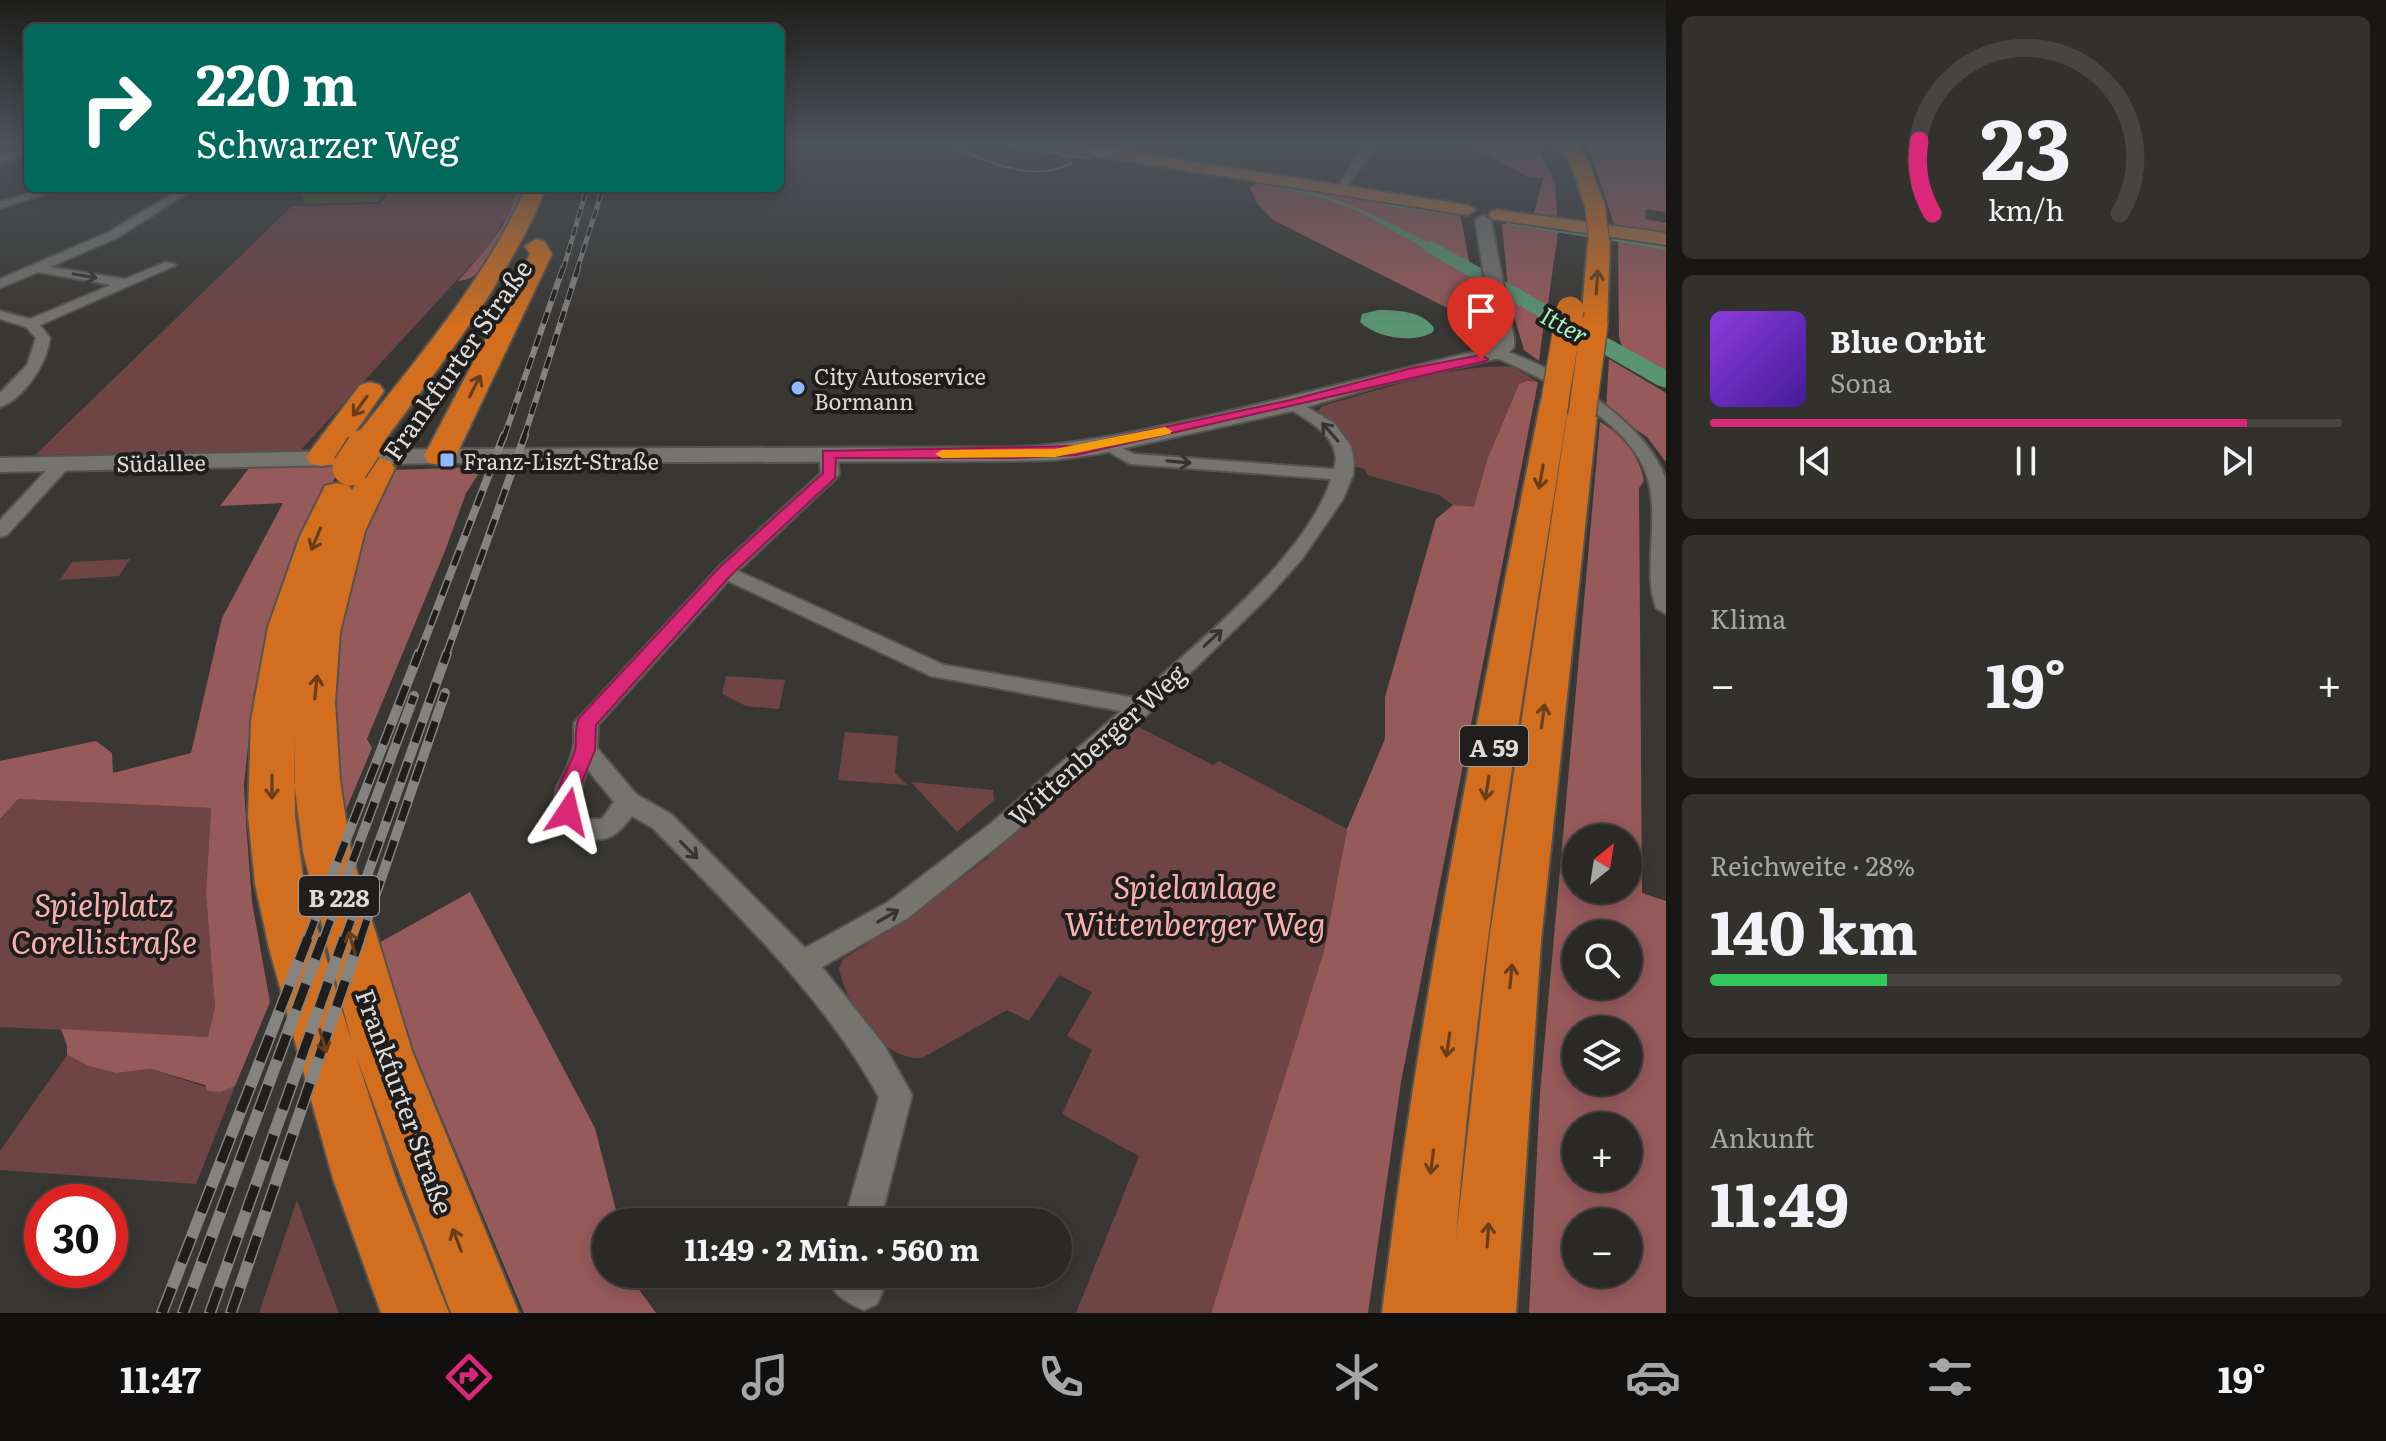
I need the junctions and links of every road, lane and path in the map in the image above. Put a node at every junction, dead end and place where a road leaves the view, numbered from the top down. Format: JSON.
{"nodes":[{"id":1,"x":165,"y":203,"type":"edge"},
{"id":2,"x":530,"y":203,"type":"edge"},
{"id":3,"x":1418,"y":203,"type":"edge"},
{"id":4,"x":1585,"y":204,"type":"edge"},
{"id":5,"x":1482,"y":215,"type":"junction"},
{"id":6,"x":1588,"y":239,"type":"junction"},
{"id":7,"x":1666,"y":239,"type":"edge"},
{"id":8,"x":170,"y":265,"type":"dead end"},
{"id":9,"x":41,"y":269,"type":"junction"},
{"id":10,"x":492,"y":272,"type":"junction"},
{"id":11,"x":0,"y":284,"type":"edge"},
{"id":12,"x":128,"y":284,"type":"junction"},
{"id":13,"x":0,"y":315,"type":"edge"},
{"id":14,"x":31,"y":324,"type":"junction"},
{"id":15,"x":1497,"y":353,"type":"junction"},
{"id":16,"x":0,"y":402,"type":"edge"},
{"id":17,"x":1293,"y":404,"type":"junction"},
{"id":18,"x":1569,"y":407,"type":"junction"},
{"id":19,"x":1105,"y":445,"type":"junction"},
{"id":20,"x":828,"y":454,"type":"junction"},
{"id":21,"x":440,"y":456,"type":"junction"},
{"id":22,"x":361,"y":458,"type":"junction"},
{"id":23,"x":62,"y":464,"type":"junction"},
{"id":24,"x":0,"y":465,"type":"edge"},
{"id":25,"x":1344,"y":475,"type":"junction"},
{"id":26,"x":0,"y":531,"type":"edge"},
{"id":27,"x":725,"y":572,"type":"junction"},
{"id":28,"x":1666,"y":608,"type":"edge"},
{"id":29,"x":1141,"y":707,"type":"junction"},
{"id":30,"x":585,"y":750,"type":"junction"},
{"id":31,"x":628,"y":802,"type":"junction"},
{"id":32,"x":802,"y":964,"type":"junction"},
{"id":33,"x":359,"y":1162,"type":"junction"},
{"id":34,"x":866,"y":1208,"type":"edge"},
{"id":35,"x":384,"y":1313,"type":"edge"},
{"id":36,"x":415,"y":1313,"type":"edge"},
{"id":37,"x":485,"y":1313,"type":"edge"},
{"id":38,"x":1416,"y":1313,"type":"edge"},
{"id":39,"x":1482,"y":1313,"type":"edge"}],
"edges":[{"from":1,"to":9,"type":"street"},
{"from":2,"to":10,"type":"highway","name":"Frankfurter Straße","number":"B 228"},
{"from":3,"to":5,"type":"main road"},
{"from":4,"to":6,"type":"highway","number":"A 59","bridge":true},
{"from":5,"to":7,"type":"main road"},
{"from":5,"to":15,"type":"main road"},
{"from":6,"to":18,"type":"highway","number":"A 59","bridge":true},
{"from":18,"to":6,"type":"highway","number":"A 59","one_way":true,"bridge":true},
{"from":8,"to":12,"type":"street"},
{"from":9,"to":11,"type":"street"},
{"from":9,"to":12,"type":"street","one_way":true},
{"from":10,"to":22,"type":"highway","name":"Frankfurter Straße","number":"B 228"},
{"from":10,"to":22,"type":"highway","one_way":true},
{"from":12,"to":14,"type":"street"},
{"from":13,"to":14,"type":"street"},
{"from":14,"to":16,"type":"street"},
{"from":15,"to":17,"type":"main road","name":"Südallee"},
{"from":15,"to":28,"type":"street"},
{"from":17,"to":19,"type":"main road","name":"Südallee"},
{"from":25,"to":17,"type":"street","one_way":true},
{"from":18,"to":38,"type":"highway","number":"A 59","one_way":true},
{"from":39,"to":18,"type":"highway","number":"A 59","one_way":true},
{"from":19,"to":20,"type":"main road","name":"Südallee"},
{"from":19,"to":25,"type":"street","one_way":true},
{"from":20,"to":21,"type":"main road","name":"Südallee"},
{"from":20,"to":27,"type":"street"},
{"from":21,"to":22,"type":"main road","name":"Südallee"},
{"from":21,"to":22,"type":"highway","name":"Frankfurter Straße","number":"B 228","one_way":true},
{"from":22,"to":23,"type":"main road","name":"Südallee"},
{"from":22,"to":33,"type":"highway","name":"Frankfurter Straße","number":"B 228","one_way":true},
{"from":37,"to":22,"type":"highway","name":"Frankfurter Straße","number":"B 228","one_way":true},
{"from":23,"to":24,"type":"main road","name":"Südallee"},
{"from":23,"to":26,"type":"street"},
{"from":29,"to":25,"type":"street","name":"Wittenberger Weg","one_way":true},
{"from":27,"to":29,"type":"street"},
{"from":27,"to":30,"type":"street"},
{"from":32,"to":29,"type":"street","name":"Wittenberger Weg","one_way":true},
{"from":30,"to":31,"type":"street"},
{"from":30,"to":31,"type":"street"},
{"from":31,"to":32,"type":"street","one_way":true},
{"from":32,"to":34,"type":"street"},
{"from":33,"to":35,"type":"highway"},
{"from":33,"to":36,"type":"highway","name":"Frankfurter Straße","number":"B 228"}]}
